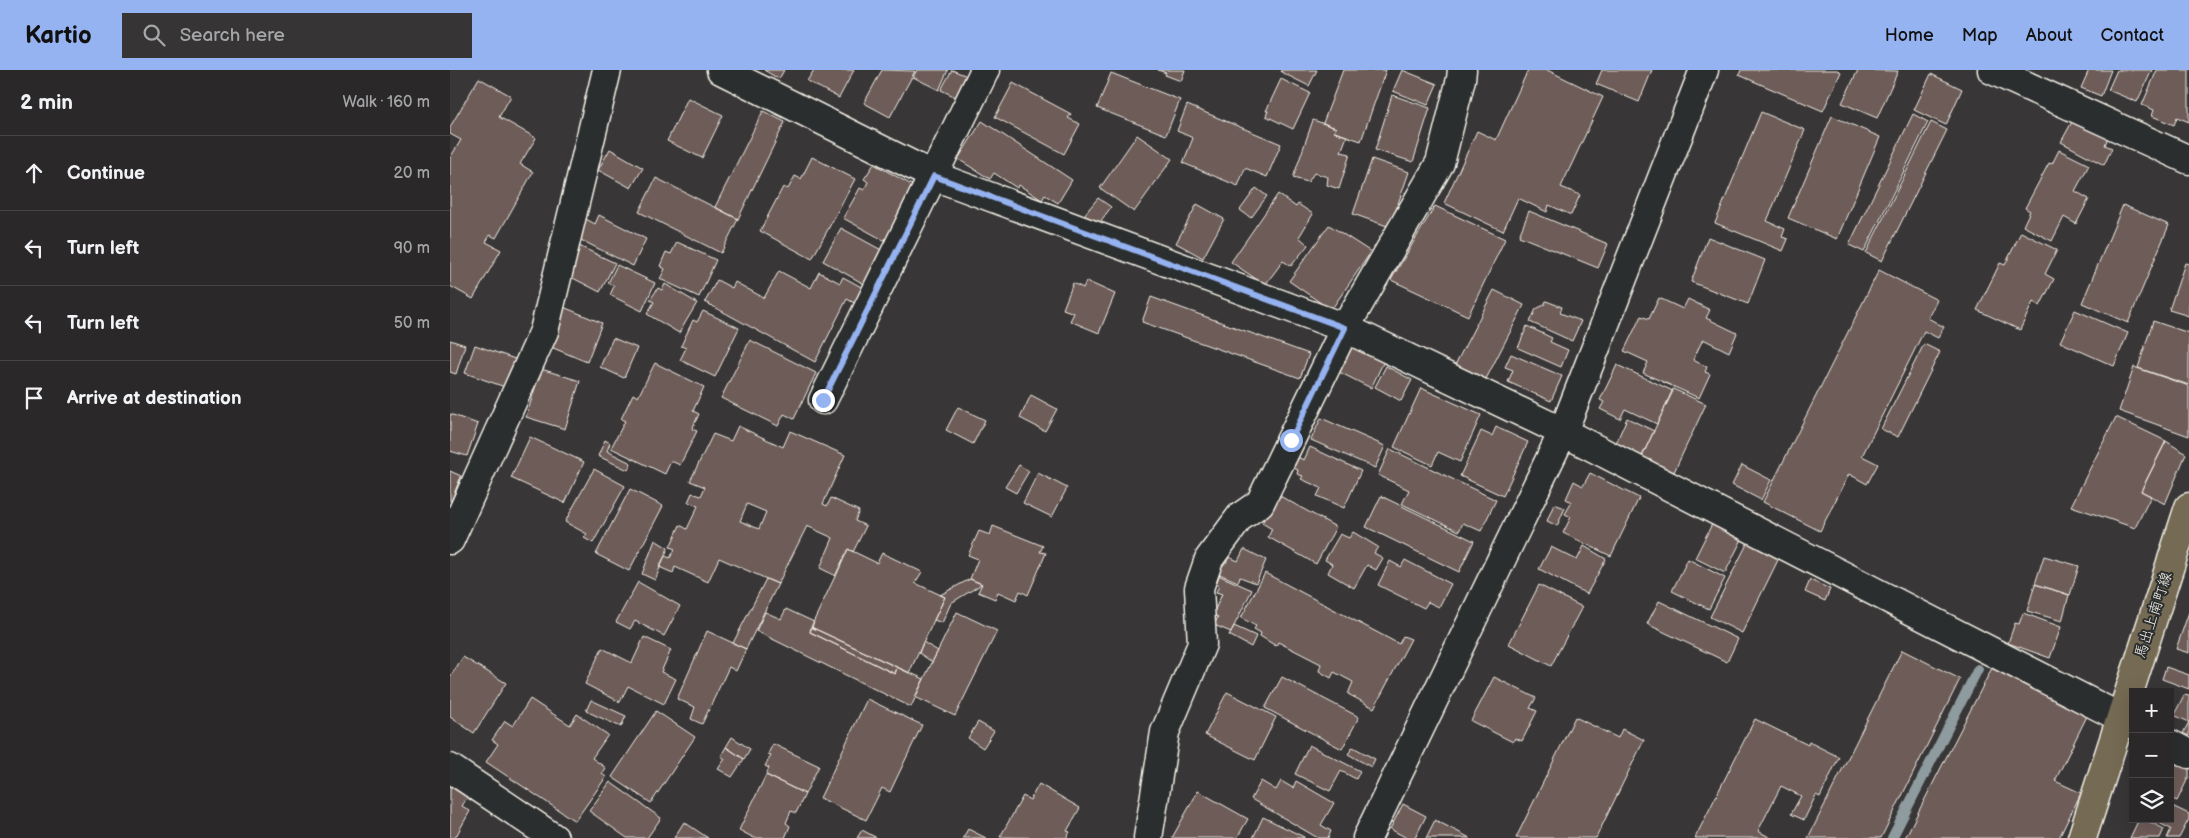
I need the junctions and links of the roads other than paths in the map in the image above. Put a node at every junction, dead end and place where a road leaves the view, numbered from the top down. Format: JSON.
{"nodes":[{"id":1,"x":607,"y":70,"type":"edge"},
{"id":2,"x":721,"y":70,"type":"edge"},
{"id":3,"x":985,"y":70,"type":"edge"},
{"id":4,"x":1462,"y":70,"type":"edge"},
{"id":5,"x":1704,"y":70,"type":"edge"},
{"id":6,"x":1992,"y":70,"type":"edge"},
{"id":7,"x":2189,"y":160,"type":"edge"},
{"id":8,"x":934,"y":176,"type":"junction"},
{"id":9,"x":1345,"y":328,"type":"junction"},
{"id":10,"x":823,"y":400,"type":"dead end"},
{"id":11,"x":1564,"y":432,"type":"junction"},
{"id":12,"x":2189,"y":507,"type":"edge"},
{"id":13,"x":450,"y":540,"type":"edge"},
{"id":14,"x":2126,"y":720,"type":"edge"},
{"id":15,"x":2174,"y":746,"type":"edge"},
{"id":16,"x":2189,"y":754,"type":"edge"},
{"id":17,"x":450,"y":768,"type":"edge"},
{"id":18,"x":554,"y":838,"type":"edge"},
{"id":19,"x":1148,"y":838,"type":"edge"},
{"id":20,"x":1367,"y":838,"type":"edge"},
{"id":21,"x":2082,"y":838,"type":"edge"}],
"edges":[{"from":1,"to":13,"type":"street"},
{"from":2,"to":8,"type":"street"},
{"from":3,"to":8,"type":"street"},
{"from":4,"to":9,"type":"street"},
{"from":5,"to":11,"type":"street"},
{"from":6,"to":7,"type":"street"},
{"from":8,"to":9,"type":"street"},
{"from":8,"to":10,"type":"street"},
{"from":9,"to":11,"type":"street"},
{"from":9,"to":19,"type":"street"},
{"from":11,"to":14,"type":"street"},
{"from":11,"to":20,"type":"street"},
{"from":12,"to":14,"type":"main road","name":"馬出上南町線"},
{"from":14,"to":21,"type":"main road","name":"馬出上南町線"},
{"from":15,"to":16,"type":"street"},
{"from":17,"to":18,"type":"street"}]}
